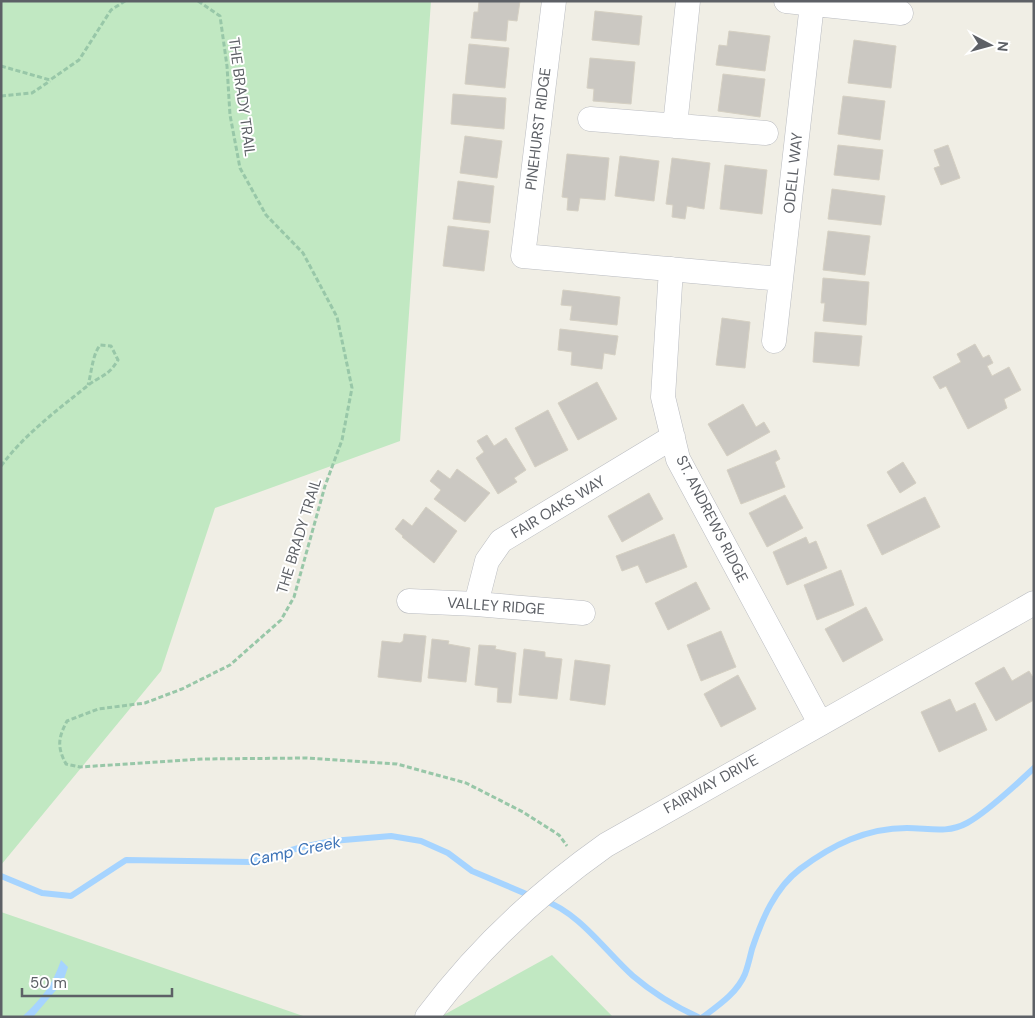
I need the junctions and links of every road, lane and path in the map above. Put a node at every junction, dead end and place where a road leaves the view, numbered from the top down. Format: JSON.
{"nodes":[{"id":1,"x":125,"y":1,"type":"edge"},
{"id":2,"x":198,"y":1,"type":"edge"},
{"id":3,"x":554,"y":1,"type":"edge"},
{"id":4,"x":688,"y":1,"type":"edge"},
{"id":5,"x":786,"y":1,"type":"edge"},
{"id":6,"x":812,"y":4,"type":"junction"},
{"id":7,"x":901,"y":13,"type":"dead end"},
{"id":8,"x":1,"y":66,"type":"edge"},
{"id":9,"x":50,"y":80,"type":"junction"},
{"id":10,"x":1,"y":96,"type":"edge"},
{"id":11,"x":590,"y":119,"type":"dead end"},
{"id":12,"x":675,"y":126,"type":"junction"},
{"id":13,"x":766,"y":133,"type":"dead end"},
{"id":14,"x":671,"y":269,"type":"junction"},
{"id":15,"x":781,"y":279,"type":"junction"},
{"id":16,"x":774,"y":341,"type":"dead end"},
{"id":17,"x":88,"y":384,"type":"junction"},
{"id":18,"x":673,"y":437,"type":"junction"},
{"id":19,"x":1,"y":466,"type":"edge"},
{"id":20,"x":409,"y":601,"type":"dead end"},
{"id":21,"x":1034,"y":602,"type":"edge"},
{"id":22,"x":476,"y":604,"type":"junction"},
{"id":23,"x":583,"y":613,"type":"dead end"},
{"id":24,"x":820,"y":723,"type":"junction"},
{"id":25,"x":580,"y":863,"type":"junction"},
{"id":26,"x":427,"y":1017,"type":"edge"}],
"edges":[{"from":1,"to":9,"type":"path"},
{"from":2,"to":25,"type":"path","name":"THE BRADY TRAIL"},
{"from":3,"to":14,"type":"street","name":"PINEHURST RIDGE"},
{"from":4,"to":12,"type":"street"},
{"from":5,"to":6,"type":"street"},
{"from":6,"to":7,"type":"street"},
{"from":6,"to":15,"type":"street","name":"ODELL WAY"},
{"from":8,"to":9,"type":"path"},
{"from":9,"to":10,"type":"path"},
{"from":11,"to":12,"type":"street"},
{"from":12,"to":13,"type":"street"},
{"from":14,"to":15,"type":"street"},
{"from":14,"to":18,"type":"street","name":"ST. ANDREWS RIDGE"},
{"from":15,"to":16,"type":"street","name":"ODELL WAY"},
{"from":17,"to":17,"type":"path"},
{"from":17,"to":19,"type":"path"},
{"from":18,"to":22,"type":"street","name":"FAIR OAKS WAY"},
{"from":18,"to":24,"type":"street","name":"ST. ANDREWS RIDGE"},
{"from":20,"to":22,"type":"street","name":"VALLEY RIDGE"},
{"from":21,"to":24,"type":"street","name":"FAIRWAY DRIVE"},
{"from":22,"to":23,"type":"street","name":"VALLEY RIDGE"},
{"from":24,"to":25,"type":"street","name":"FAIRWAY DRIVE"},
{"from":25,"to":26,"type":"street","name":"FAIRWAY DRIVE"}]}
